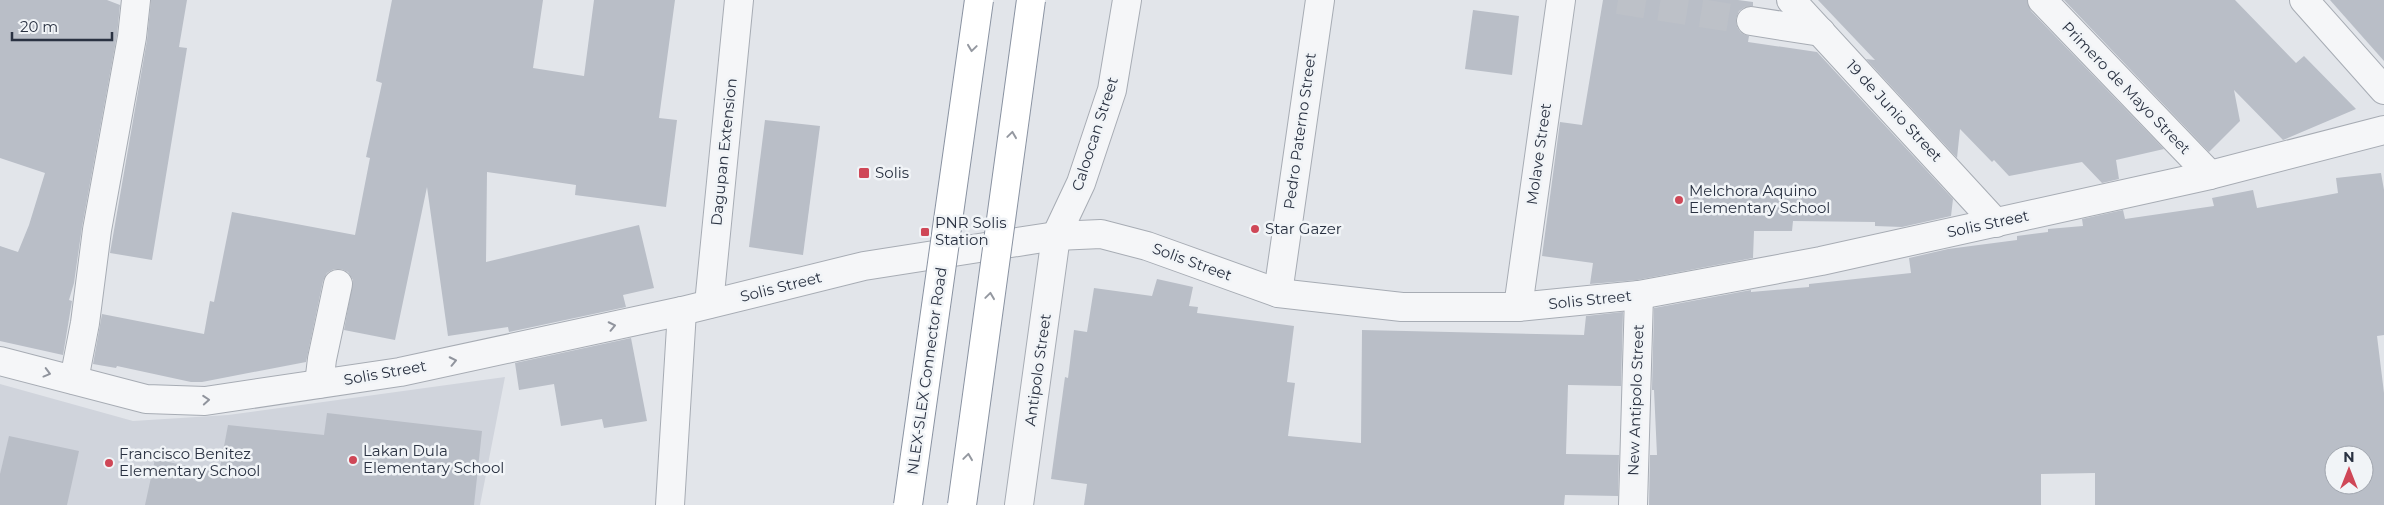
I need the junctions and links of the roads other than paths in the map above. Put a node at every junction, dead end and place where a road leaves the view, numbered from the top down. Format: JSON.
{"nodes":[{"id":1,"x":136,"y":0,"type":"edge"},
{"id":2,"x":739,"y":0,"type":"edge"},
{"id":3,"x":979,"y":0,"type":"edge"},
{"id":4,"x":1031,"y":0,"type":"edge"},
{"id":5,"x":1127,"y":0,"type":"edge"},
{"id":6,"x":1320,"y":0,"type":"edge"},
{"id":7,"x":1561,"y":0,"type":"edge"},
{"id":8,"x":1791,"y":0,"type":"edge"},
{"id":9,"x":2042,"y":0,"type":"edge"},
{"id":10,"x":2304,"y":0,"type":"edge"},
{"id":11,"x":1751,"y":21,"type":"tunnel mouth"},
{"id":12,"x":1821,"y":32,"type":"junction"},
{"id":13,"x":2384,"y":90,"type":"edge"},
{"id":14,"x":2384,"y":130,"type":"edge"},
{"id":15,"x":2210,"y":175,"type":"junction"},
{"id":16,"x":1996,"y":223,"type":"junction"},
{"id":17,"x":1056,"y":236,"type":"junction"},
{"id":18,"x":338,"y":284,"type":"dead end"},
{"id":19,"x":1278,"y":292,"type":"junction"},
{"id":20,"x":1639,"y":295,"type":"junction"},
{"id":21,"x":708,"y":304,"type":"junction"},
{"id":22,"x":1518,"y":307,"type":"junction"},
{"id":23,"x":682,"y":311,"type":"junction"},
{"id":24,"x":0,"y":361,"type":"edge"},
{"id":25,"x":74,"y":380,"type":"junction"},
{"id":26,"x":319,"y":384,"type":"junction"},
{"id":27,"x":670,"y":505,"type":"edge"},
{"id":28,"x":908,"y":505,"type":"edge"},
{"id":29,"x":962,"y":505,"type":"edge"},
{"id":30,"x":1019,"y":505,"type":"edge"},
{"id":31,"x":1633,"y":505,"type":"edge"}],
"edges":[{"from":1,"to":25,"type":"street"},
{"from":2,"to":21,"type":"street","name":"Dagupan Extension"},
{"from":3,"to":28,"type":"highway","name":"NLEX-SLEX Connector Road","one_way":true,"bridge":true},
{"from":29,"to":4,"type":"highway","one_way":true,"bridge":true},
{"from":5,"to":17,"type":"street","name":"Caloocan Street"},
{"from":6,"to":19,"type":"street","name":"Pedro Paterno Street"},
{"from":7,"to":22,"type":"street","name":"Molave Street"},
{"from":8,"to":12,"type":"street","name":"19 de Junio Street"},
{"from":9,"to":15,"type":"street","name":"Primero de Mayo Street"},
{"from":10,"to":13,"type":"street"},
{"from":11,"to":12,"type":"street"},
{"from":12,"to":16,"type":"street","name":"19 de Junio Street"},
{"from":14,"to":15,"type":"street","name":"Solis Street"},
{"from":15,"to":16,"type":"street","name":"Solis Street"},
{"from":16,"to":20,"type":"street","name":"Solis Street"},
{"from":17,"to":19,"type":"street","name":"Solis Street"},
{"from":17,"to":21,"type":"street","name":"Solis Street"},
{"from":17,"to":30,"type":"street","name":"Antipolo Street"},
{"from":18,"to":26,"type":"street"},
{"from":19,"to":22,"type":"street","name":"Solis Street"},
{"from":20,"to":22,"type":"street","name":"Solis Street"},
{"from":20,"to":31,"type":"street","name":"New Antipolo Street"},
{"from":21,"to":23,"type":"street","name":"Solis Street"},
{"from":26,"to":23,"type":"street","name":"Solis Street","one_way":true},
{"from":23,"to":27,"type":"street"},
{"from":24,"to":25,"type":"street","name":"Solis Street","one_way":true},
{"from":25,"to":26,"type":"street","name":"Solis Street","one_way":true}]}
